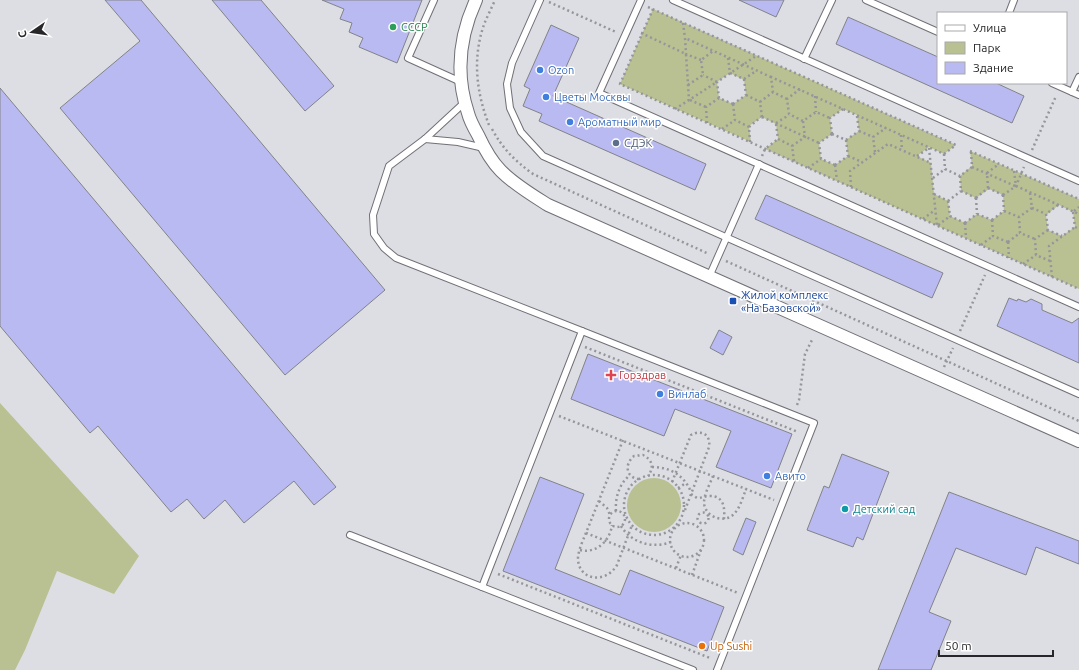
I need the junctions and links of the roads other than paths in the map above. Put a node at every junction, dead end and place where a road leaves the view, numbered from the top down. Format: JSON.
{"nodes":[{"id":1,"x":434,"y":0,"type":"edge"},
{"id":2,"x":476,"y":0,"type":"edge"},
{"id":3,"x":540,"y":0,"type":"edge"},
{"id":4,"x":641,"y":0,"type":"edge"},
{"id":5,"x":673,"y":0,"type":"edge"},
{"id":6,"x":832,"y":0,"type":"edge"},
{"id":7,"x":866,"y":0,"type":"edge"},
{"id":8,"x":1014,"y":0,"type":"edge"},
{"id":9,"x":1009,"y":12,"type":"edge"},
{"id":10,"x":937,"y":32,"type":"edge"},
{"id":11,"x":804,"y":59,"type":"junction"},
{"id":12,"x":1079,"y":77,"type":"edge"},
{"id":13,"x":461,"y":82,"type":"junction"},
{"id":14,"x":1054,"y":84,"type":"edge"},
{"id":15,"x":1072,"y":92,"type":"junction"},
{"id":16,"x":1079,"y":95,"type":"edge"},
{"id":17,"x":465,"y":102,"type":"junction"},
{"id":18,"x":425,"y":140,"type":"junction"},
{"id":19,"x":484,"y":148,"type":"junction"},
{"id":20,"x":759,"y":164,"type":"junction"},
{"id":21,"x":1079,"y":181,"type":"edge"},
{"id":22,"x":726,"y":237,"type":"junction"},
{"id":23,"x":709,"y":277,"type":"junction"},
{"id":24,"x":1079,"y":307,"type":"edge"},
{"id":25,"x":582,"y":331,"type":"junction"},
{"id":26,"x":1079,"y":394,"type":"edge"},
{"id":27,"x":1079,"y":441,"type":"edge"},
{"id":28,"x":350,"y":534,"type":"dead end"},
{"id":29,"x":482,"y":587,"type":"junction"},
{"id":30,"x":693,"y":670,"type":"edge"},
{"id":31,"x":717,"y":670,"type":"edge"}],
"edges":[{"from":1,"to":13,"type":"lane"},
{"from":2,"to":13,"type":"street"},
{"from":3,"to":22,"type":"lane"},
{"from":4,"to":20,"type":"lane"},
{"from":5,"to":11,"type":"lane"},
{"from":6,"to":11,"type":"lane"},
{"from":7,"to":10,"type":"lane"},
{"from":8,"to":9,"type":"lane"},
{"from":11,"to":21,"type":"lane"},
{"from":12,"to":15,"type":"lane"},
{"from":13,"to":17,"type":"street"},
{"from":14,"to":15,"type":"lane"},
{"from":15,"to":16,"type":"lane"},
{"from":17,"to":18,"type":"lane"},
{"from":17,"to":19,"type":"street"},
{"from":18,"to":19,"type":"lane"},
{"from":18,"to":25,"type":"lane"},
{"from":19,"to":23,"type":"street"},
{"from":20,"to":22,"type":"lane"},
{"from":20,"to":24,"type":"lane"},
{"from":22,"to":23,"type":"lane"},
{"from":22,"to":26,"type":"lane"},
{"from":23,"to":27,"type":"street"},
{"from":25,"to":29,"type":"lane"},
{"from":25,"to":31,"type":"lane"},
{"from":28,"to":29,"type":"lane"},
{"from":29,"to":30,"type":"lane"}]}
